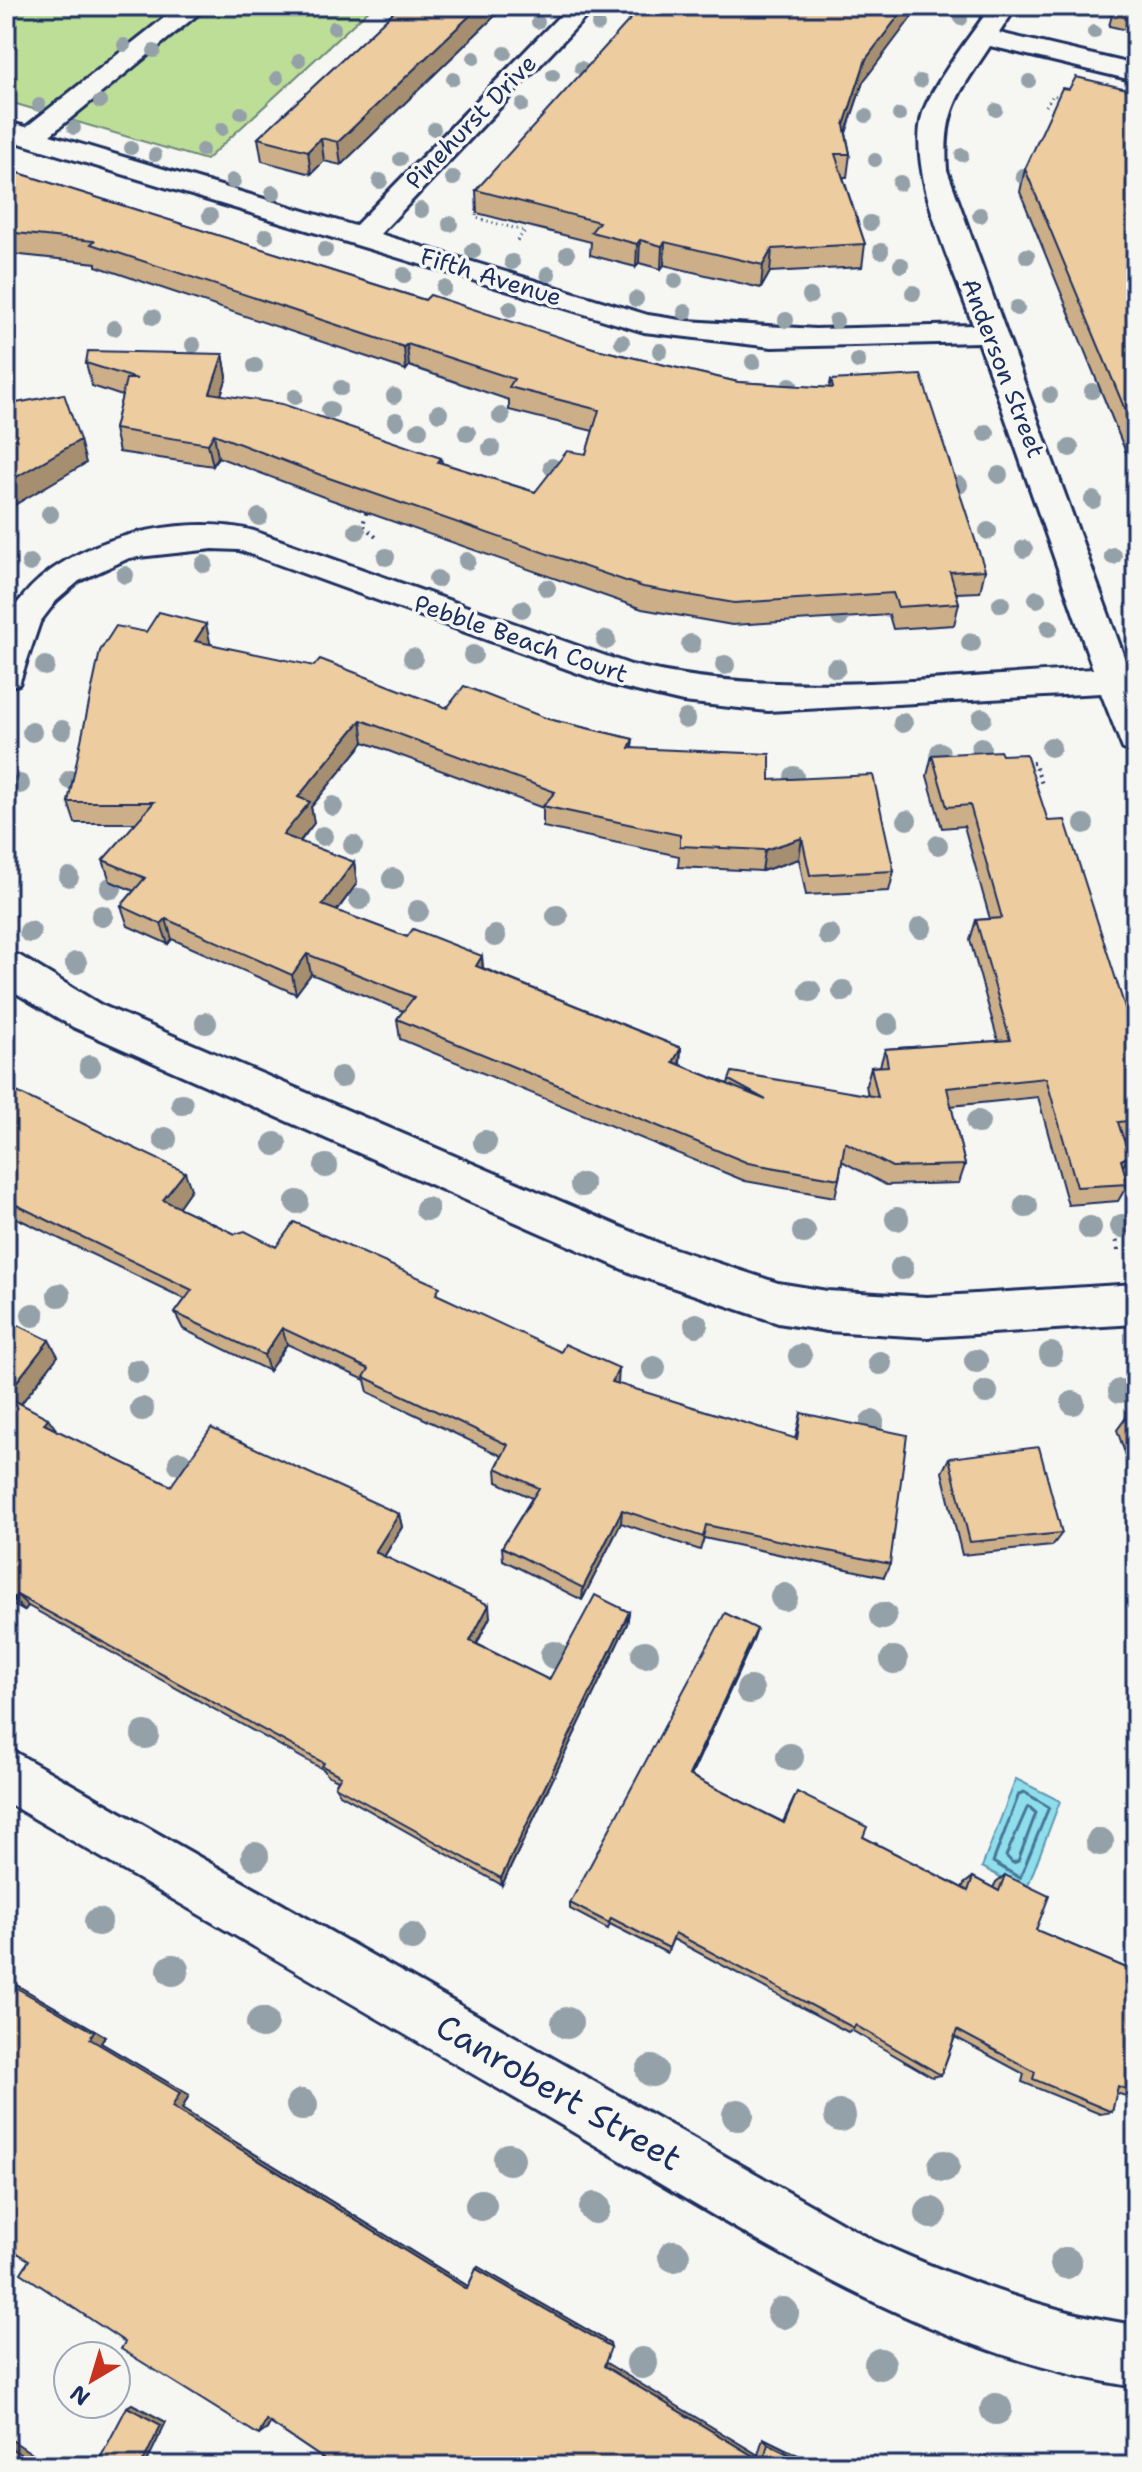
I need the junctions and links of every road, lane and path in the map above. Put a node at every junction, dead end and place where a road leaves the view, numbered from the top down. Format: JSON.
{"nodes":[{"id":1,"x":195,"y":6,"type":"edge"},
{"id":2,"x":583,"y":6,"type":"edge"},
{"id":3,"x":1004,"y":6,"type":"edge"},
{"id":4,"x":984,"y":37,"type":"junction"},
{"id":5,"x":1136,"y":73,"type":"edge"},
{"id":6,"x":18,"y":134,"type":"edge"},
{"id":7,"x":477,"y":205,"type":"edge"},
{"id":8,"x":360,"y":238,"type":"junction"},
{"id":9,"x":506,"y":253,"type":"dead end"},
{"id":10,"x":989,"y":333,"type":"junction"},
{"id":11,"x":369,"y":505,"type":"edge"},
{"id":12,"x":378,"y":539,"type":"dead end"},
{"id":13,"x":6,"y":675,"type":"edge"},
{"id":14,"x":1114,"y":680,"type":"junction"},
{"id":15,"x":466,"y":702,"type":"edge"},
{"id":16,"x":437,"y":721,"type":"edge"},
{"id":17,"x":1136,"y":740,"type":"edge"},
{"id":18,"x":1020,"y":764,"type":"edge"},
{"id":19,"x":1042,"y":784,"type":"dead end"},
{"id":20,"x":6,"y":967,"type":"edge"},
{"id":21,"x":1136,"y":1304,"type":"edge"},
{"id":22,"x":6,"y":1773,"type":"edge"},
{"id":23,"x":1136,"y":2356,"type":"edge"}],
"edges":[{"from":1,"to":6,"type":"street"},
{"from":2,"to":8,"type":"street","name":"Pinehurst Drive"},
{"from":3,"to":4,"type":"street","name":"Anderson Street"},
{"from":4,"to":5,"type":"street"},
{"from":4,"to":10,"type":"street","name":"Anderson Street"},
{"from":6,"to":8,"type":"street","name":"Fifth Avenue"},
{"from":7,"to":9,"type":"path"},
{"from":8,"to":10,"type":"street","name":"Fifth Avenue"},
{"from":10,"to":14,"type":"street","name":"Anderson Street"},
{"from":11,"to":12,"type":"path"},
{"from":13,"to":14,"type":"street","name":"Pebble Beach Court"},
{"from":14,"to":17,"type":"street","name":"Anderson Street"},
{"from":15,"to":16,"type":"path"},
{"from":18,"to":19,"type":"path"},
{"from":20,"to":21,"type":"street"},
{"from":22,"to":23,"type":"street","name":"Canrobert Street"}]}
